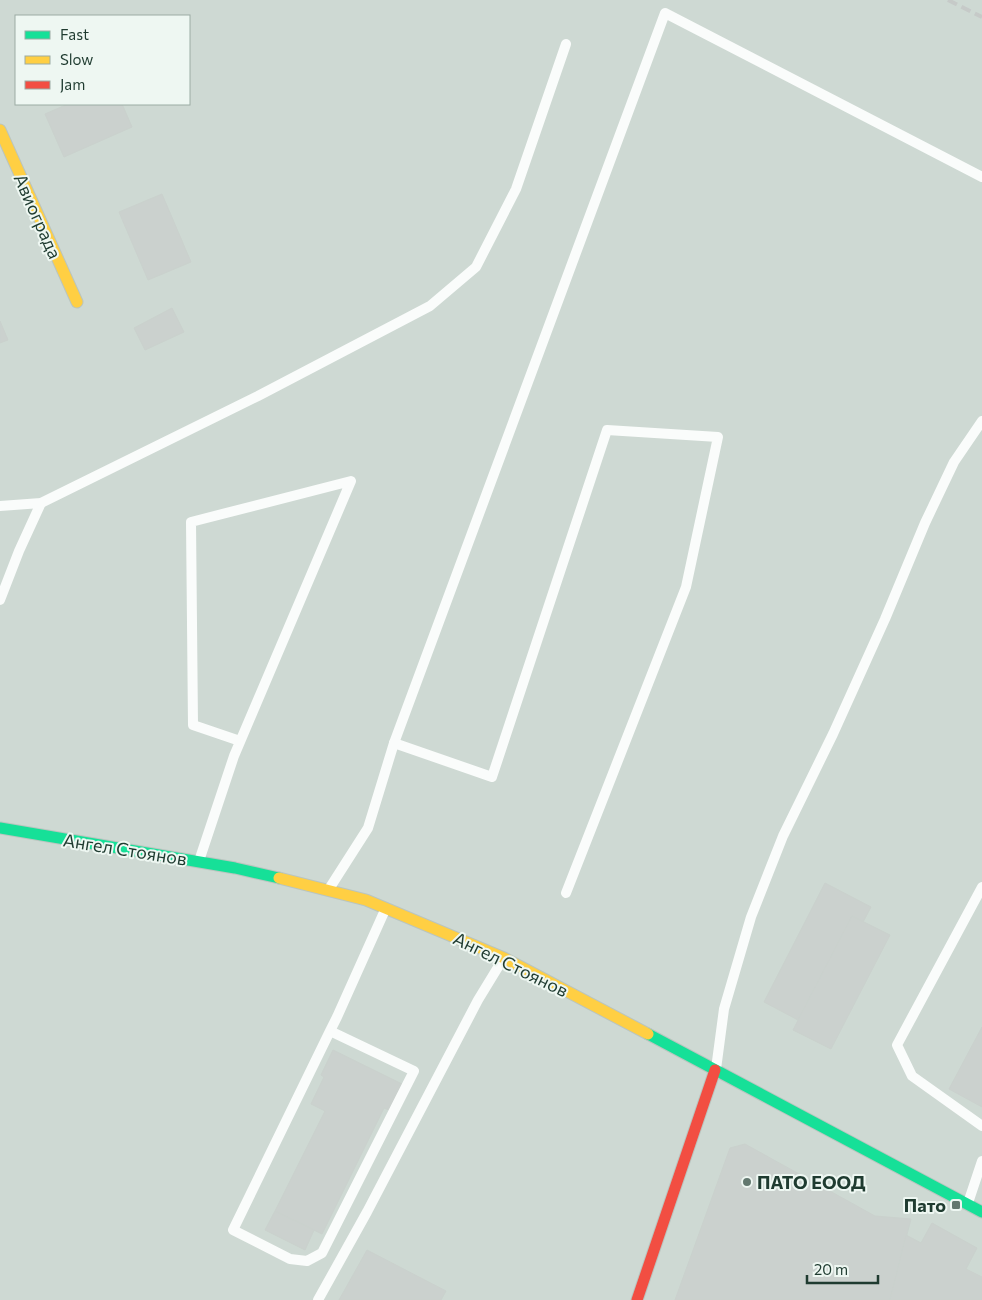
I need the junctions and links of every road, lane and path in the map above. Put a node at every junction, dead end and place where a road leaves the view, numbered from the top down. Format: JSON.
{"nodes":[{"id":1,"x":566,"y":44,"type":"dead end"},
{"id":2,"x":0,"y":130,"type":"edge"},
{"id":3,"x":982,"y":178,"type":"edge"},
{"id":4,"x":77,"y":302,"type":"dead end"},
{"id":5,"x":982,"y":421,"type":"edge"},
{"id":6,"x":41,"y":504,"type":"junction"},
{"id":7,"x":0,"y":506,"type":"edge"},
{"id":8,"x":0,"y":600,"type":"edge"},
{"id":9,"x":240,"y":741,"type":"junction"},
{"id":10,"x":394,"y":743,"type":"junction"},
{"id":11,"x":0,"y":828,"type":"edge"},
{"id":12,"x":199,"y":861,"type":"junction"},
{"id":13,"x":982,"y":887,"type":"edge"},
{"id":14,"x":328,"y":890,"type":"junction"},
{"id":15,"x":566,"y":893,"type":"dead end"},
{"id":16,"x":386,"y":908,"type":"junction"},
{"id":17,"x":504,"y":958,"type":"junction"},
{"id":18,"x":330,"y":1031,"type":"junction"},
{"id":19,"x":715,"y":1070,"type":"junction"},
{"id":20,"x":982,"y":1126,"type":"edge"},
{"id":21,"x":982,"y":1161,"type":"edge"},
{"id":22,"x":968,"y":1204,"type":"junction"},
{"id":23,"x":982,"y":1212,"type":"edge"},
{"id":24,"x":318,"y":1300,"type":"edge"},
{"id":25,"x":637,"y":1300,"type":"edge"}],
"edges":[{"from":1,"to":6,"type":"lane"},
{"from":2,"to":4,"type":"street","name":"Авиограда"},
{"from":3,"to":10,"type":"lane"},
{"from":5,"to":19,"type":"lane"},
{"from":6,"to":7,"type":"lane"},
{"from":6,"to":8,"type":"lane"},
{"from":9,"to":9,"type":"lane"},
{"from":9,"to":12,"type":"lane"},
{"from":10,"to":14,"type":"lane"},
{"from":10,"to":15,"type":"lane"},
{"from":11,"to":12,"type":"street","name":"Ангел Стоянов"},
{"from":12,"to":14,"type":"street","name":"Ангел Стоянов"},
{"from":13,"to":20,"type":"lane"},
{"from":14,"to":16,"type":"street","name":"Ангел Стоянов"},
{"from":16,"to":17,"type":"street","name":"Ангел Стоянов"},
{"from":16,"to":18,"type":"lane"},
{"from":17,"to":19,"type":"street","name":"Ангел Стоянов"},
{"from":17,"to":24,"type":"lane"},
{"from":18,"to":18,"type":"lane"},
{"from":19,"to":22,"type":"street","name":"Ангел Стоянов"},
{"from":19,"to":25,"type":"street"},
{"from":21,"to":22,"type":"lane"},
{"from":22,"to":23,"type":"street","name":"Ангел Стоянов"}]}
